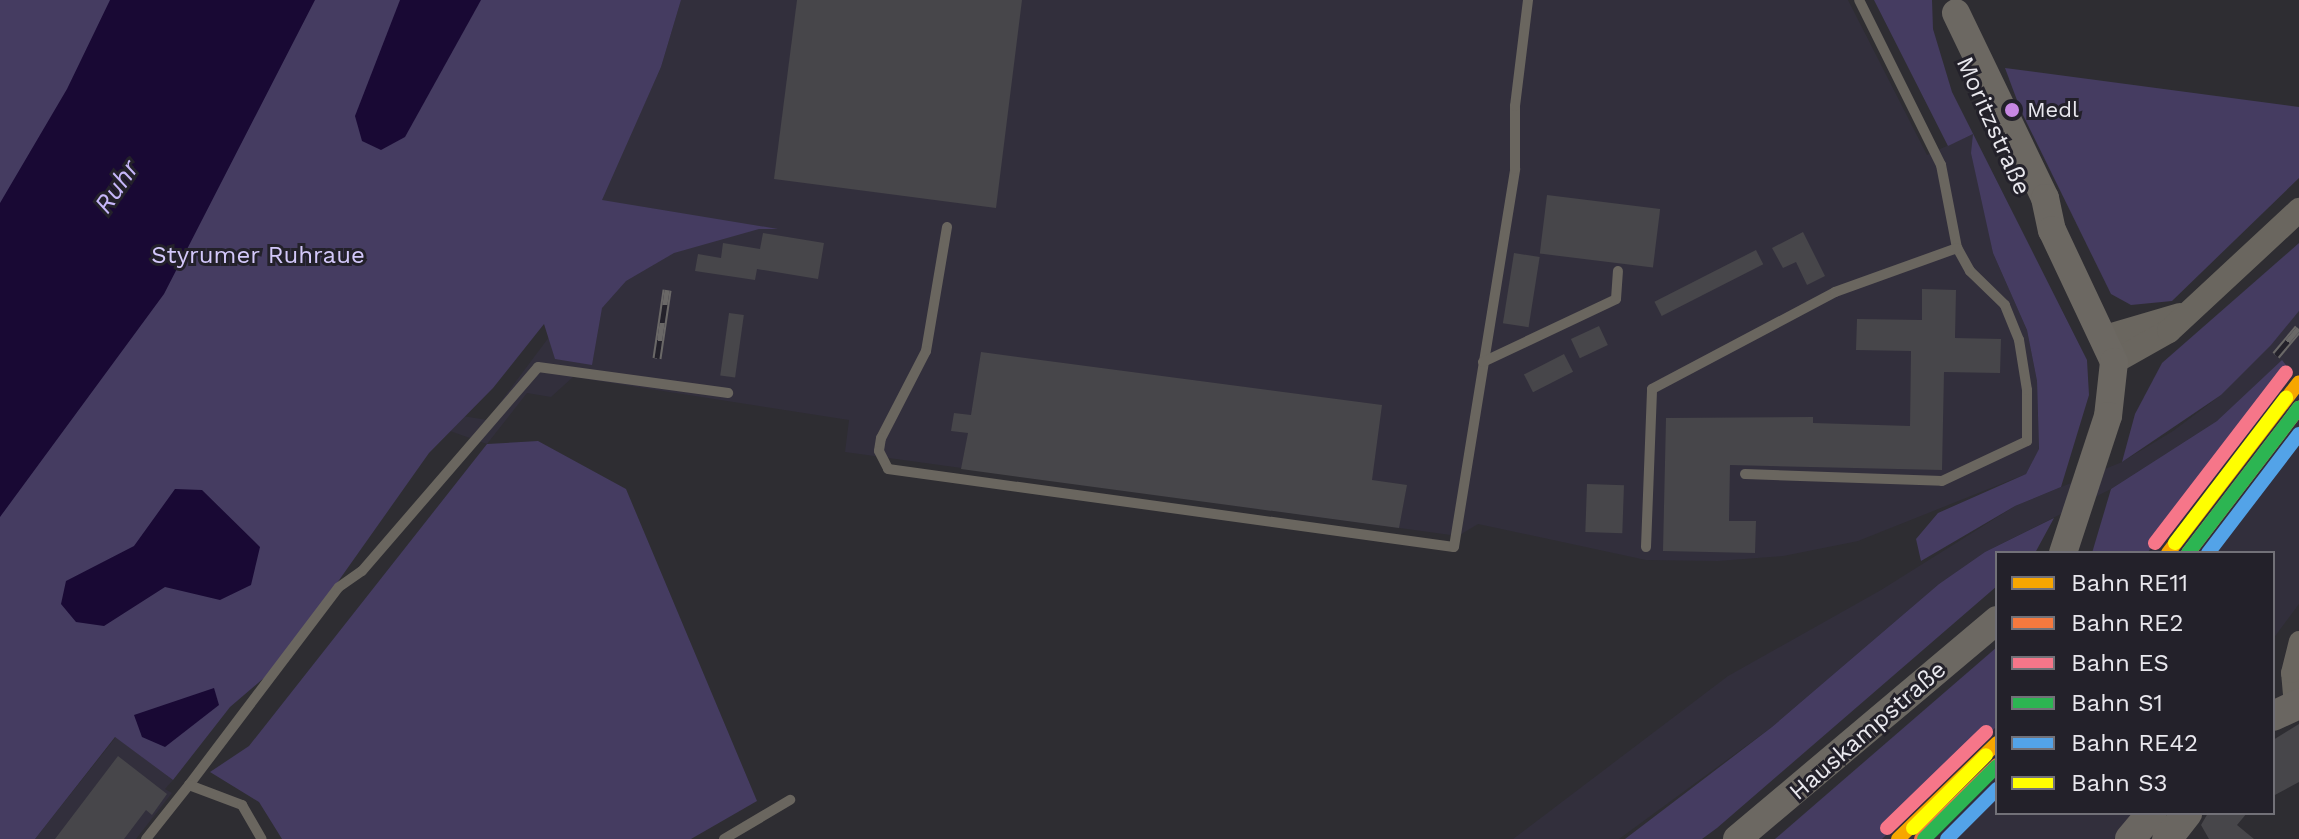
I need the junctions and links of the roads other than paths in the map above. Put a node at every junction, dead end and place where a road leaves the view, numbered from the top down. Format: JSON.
{"nodes":[{"id":1,"x":1528,"y":0,"type":"edge"},
{"id":2,"x":1859,"y":0,"type":"edge"},
{"id":3,"x":1955,"y":7,"type":"edge"},
{"id":4,"x":2299,"y":210,"type":"edge"},
{"id":5,"x":947,"y":227,"type":"dead end"},
{"id":6,"x":1957,"y":248,"type":"junction"},
{"id":7,"x":1618,"y":271,"type":"dead end"},
{"id":8,"x":2110,"y":350,"type":"junction"},
{"id":9,"x":1483,"y":362,"type":"junction"},
{"id":10,"x":728,"y":393,"type":"dead end"},
{"id":11,"x":1745,"y":474,"type":"dead end"},
{"id":12,"x":1646,"y":547,"type":"dead end"},
{"id":13,"x":2064,"y":551,"type":"edge"},
{"id":14,"x":1995,"y":622,"type":"edge"},
{"id":15,"x":2299,"y":641,"type":"edge"},
{"id":16,"x":2289,"y":708,"type":"edge"},
{"id":17,"x":189,"y":785,"type":"junction"},
{"id":18,"x":790,"y":800,"type":"dead end"},
{"id":19,"x":2172,"y":827,"type":"edge"},
{"id":20,"x":146,"y":839,"type":"edge"},
{"id":21,"x":262,"y":839,"type":"edge"},
{"id":22,"x":724,"y":839,"type":"edge"},
{"id":23,"x":1737,"y":839,"type":"edge"},
{"id":24,"x":2130,"y":839,"type":"edge"}],
"edges":[{"from":1,"to":9,"type":"lane"},
{"from":2,"to":6,"type":"lane"},
{"from":3,"to":8,"type":"main road","name":"Moritzstraße"},
{"from":4,"to":8,"type":"street"},
{"from":5,"to":9,"type":"lane"},
{"from":6,"to":11,"type":"lane"},
{"from":6,"to":12,"type":"lane"},
{"from":7,"to":9,"type":"lane"},
{"from":8,"to":13,"type":"main road"},
{"from":10,"to":17,"type":"lane"},
{"from":14,"to":23,"type":"main road","name":"Hauskampstraße"},
{"from":15,"to":16,"type":"street"},
{"from":17,"to":20,"type":"lane"},
{"from":17,"to":21,"type":"lane"},
{"from":18,"to":22,"type":"lane"},
{"from":19,"to":24,"type":"main road"}]}
